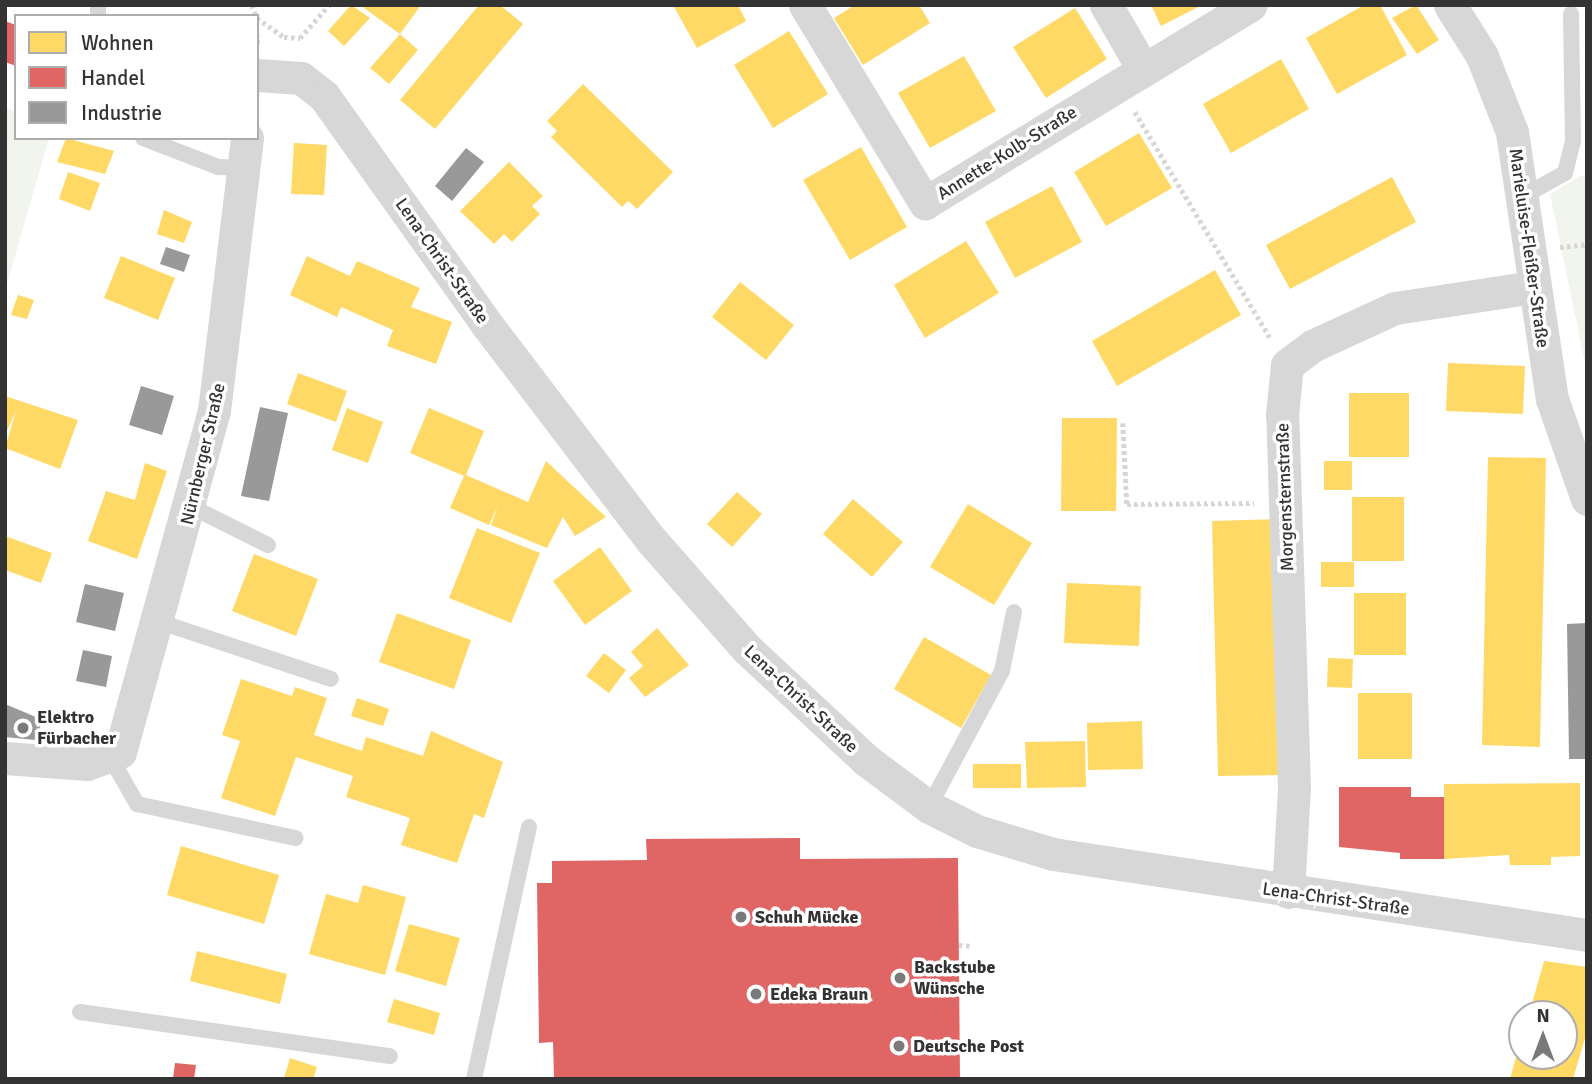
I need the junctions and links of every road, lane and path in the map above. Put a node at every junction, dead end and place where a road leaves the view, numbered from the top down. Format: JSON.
{"nodes":[{"id":1,"x":329,"y":5,"type":"edge"},
{"id":2,"x":805,"y":5,"type":"edge"},
{"id":3,"x":1106,"y":5,"type":"edge"},
{"id":4,"x":1251,"y":5,"type":"edge"},
{"id":5,"x":1450,"y":5,"type":"edge"},
{"id":6,"x":1571,"y":14,"type":"dead end"},
{"id":7,"x":259,"y":19,"type":"edge"},
{"id":8,"x":259,"y":75,"type":"edge"},
{"id":9,"x":1130,"y":77,"type":"junction"},
{"id":10,"x":148,"y":140,"type":"edge"},
{"id":11,"x":247,"y":153,"type":"edge"},
{"id":12,"x":1522,"y":197,"type":"junction"},
{"id":13,"x":1534,"y":287,"type":"junction"},
{"id":14,"x":1287,"y":365,"type":"junction"},
{"id":15,"x":1123,"y":423,"type":"dead end"},
{"id":16,"x":1587,"y":499,"type":"edge"},
{"id":17,"x":1287,"y":503,"type":"junction"},
{"id":18,"x":192,"y":507,"type":"junction"},
{"id":19,"x":268,"y":545,"type":"dead end"},
{"id":20,"x":1014,"y":612,"type":"dead end"},
{"id":21,"x":160,"y":622,"type":"junction"},
{"id":22,"x":331,"y":680,"type":"dead end"},
{"id":23,"x":5,"y":758,"type":"edge"},
{"id":24,"x":113,"y":760,"type":"junction"},
{"id":25,"x":929,"y":807,"type":"junction"},
{"id":26,"x":529,"y":827,"type":"dead end"},
{"id":27,"x":295,"y":838,"type":"dead end"},
{"id":28,"x":1288,"y":892,"type":"junction"},
{"id":29,"x":1587,"y":935,"type":"edge"},
{"id":30,"x":959,"y":946,"type":"dead end"},
{"id":31,"x":973,"y":946,"type":"dead end"},
{"id":32,"x":80,"y":1012,"type":"dead end"},
{"id":33,"x":390,"y":1056,"type":"dead end"},
{"id":34,"x":474,"y":1079,"type":"edge"}],
"edges":[{"from":1,"to":7,"type":"path"},
{"from":2,"to":9,"type":"street","name":"Annette-Kolb-Straße"},
{"from":3,"to":9,"type":"street"},
{"from":4,"to":9,"type":"street","name":"Annette-Kolb-Straße"},
{"from":5,"to":12,"type":"street","name":"Marieluise-Fleißer-Straße"},
{"from":6,"to":12,"type":"lane"},
{"from":8,"to":25,"type":"street","name":"Lena-Christ-Straße"},
{"from":9,"to":14,"type":"path"},
{"from":10,"to":11,"type":"lane"},
{"from":11,"to":18,"type":"street","name":"Nürnberger Straße"},
{"from":12,"to":13,"type":"street","name":"Marieluise-Fleißer-Straße"},
{"from":13,"to":14,"type":"street"},
{"from":13,"to":16,"type":"street","name":"Marieluise-Fleißer-Straße"},
{"from":14,"to":17,"type":"street","name":"Morgensternstraße"},
{"from":15,"to":17,"type":"path"},
{"from":17,"to":28,"type":"street","name":"Morgensternstraße"},
{"from":18,"to":19,"type":"lane"},
{"from":18,"to":21,"type":"street","name":"Nürnberger Straße"},
{"from":20,"to":25,"type":"lane"},
{"from":21,"to":22,"type":"lane"},
{"from":21,"to":24,"type":"street","name":"Nürnberger Straße"},
{"from":23,"to":24,"type":"street"},
{"from":24,"to":27,"type":"lane"},
{"from":25,"to":28,"type":"street","name":"Lena-Christ-Straße"},
{"from":26,"to":34,"type":"lane"},
{"from":28,"to":29,"type":"street","name":"Lena-Christ-Straße"},
{"from":30,"to":31,"type":"path"},
{"from":32,"to":33,"type":"lane"}]}
